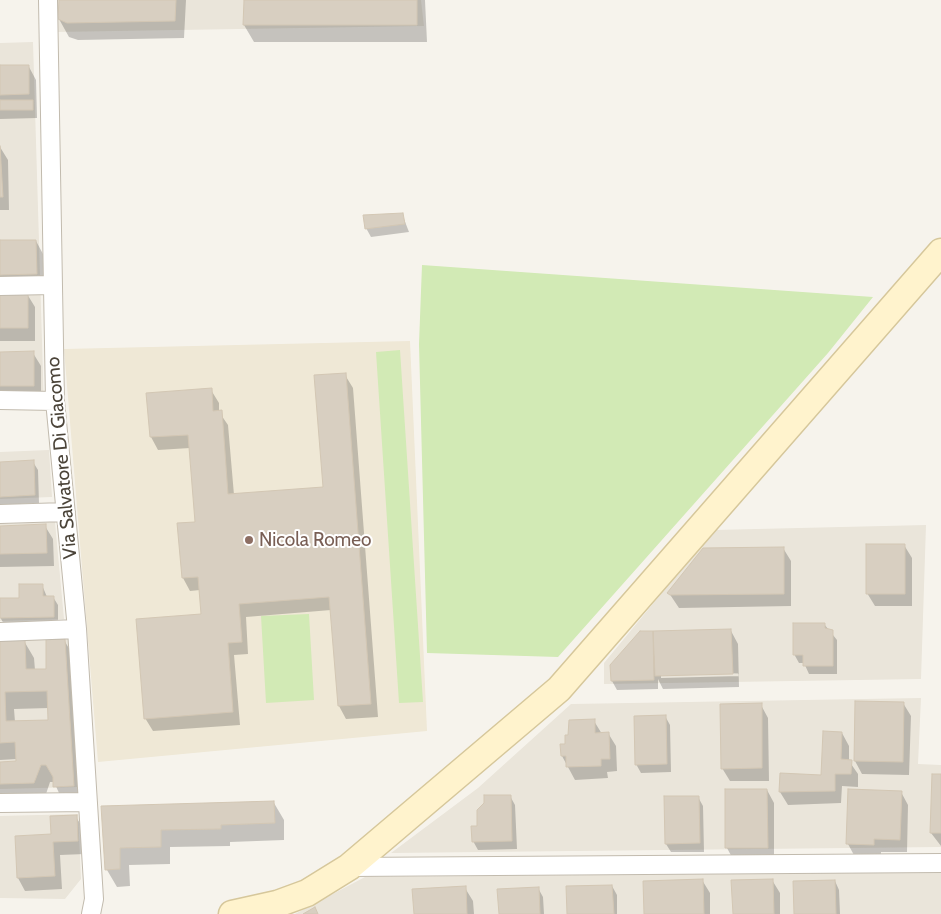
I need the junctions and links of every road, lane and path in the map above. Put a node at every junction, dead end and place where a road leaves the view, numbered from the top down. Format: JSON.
{"nodes":[{"id":1,"x":48,"y":0,"type":"edge"},
{"id":2,"x":941,"y":252,"type":"edge"},
{"id":3,"x":52,"y":285,"type":"junction"},
{"id":4,"x":0,"y":286,"type":"edge"},
{"id":5,"x":0,"y":400,"type":"edge"},
{"id":6,"x":55,"y":401,"type":"junction"},
{"id":7,"x":66,"y":512,"type":"junction"},
{"id":8,"x":0,"y":514,"type":"edge"},
{"id":9,"x":77,"y":630,"type":"junction"},
{"id":10,"x":0,"y":632,"type":"edge"},
{"id":11,"x":88,"y":802,"type":"junction"},
{"id":12,"x":0,"y":803,"type":"edge"},
{"id":13,"x":941,"y":863,"type":"edge"},
{"id":14,"x":349,"y":868,"type":"junction"},
{"id":15,"x":280,"y":909,"type":"edge"},
{"id":16,"x":90,"y":914,"type":"edge"},
{"id":17,"x":232,"y":914,"type":"edge"}],
"edges":[{"from":1,"to":3,"type":"street","name":"Via Salvatore Di Giacomo"},
{"from":2,"to":14,"type":"street"},
{"from":3,"to":4,"type":"street"},
{"from":3,"to":6,"type":"street","name":"Via Salvatore Di Giacomo"},
{"from":5,"to":6,"type":"street"},
{"from":6,"to":7,"type":"street","name":"Via Salvatore Di Giacomo"},
{"from":7,"to":8,"type":"street"},
{"from":7,"to":9,"type":"street","name":"Via Salvatore Di Giacomo"},
{"from":9,"to":10,"type":"street"},
{"from":9,"to":11,"type":"street","name":"Via Salvatore Di Giacomo"},
{"from":11,"to":12,"type":"street"},
{"from":11,"to":16,"type":"street","name":"Via Salvatore Di Giacomo"},
{"from":13,"to":14,"type":"street"},
{"from":14,"to":15,"type":"street"},
{"from":15,"to":17,"type":"street"}]}
